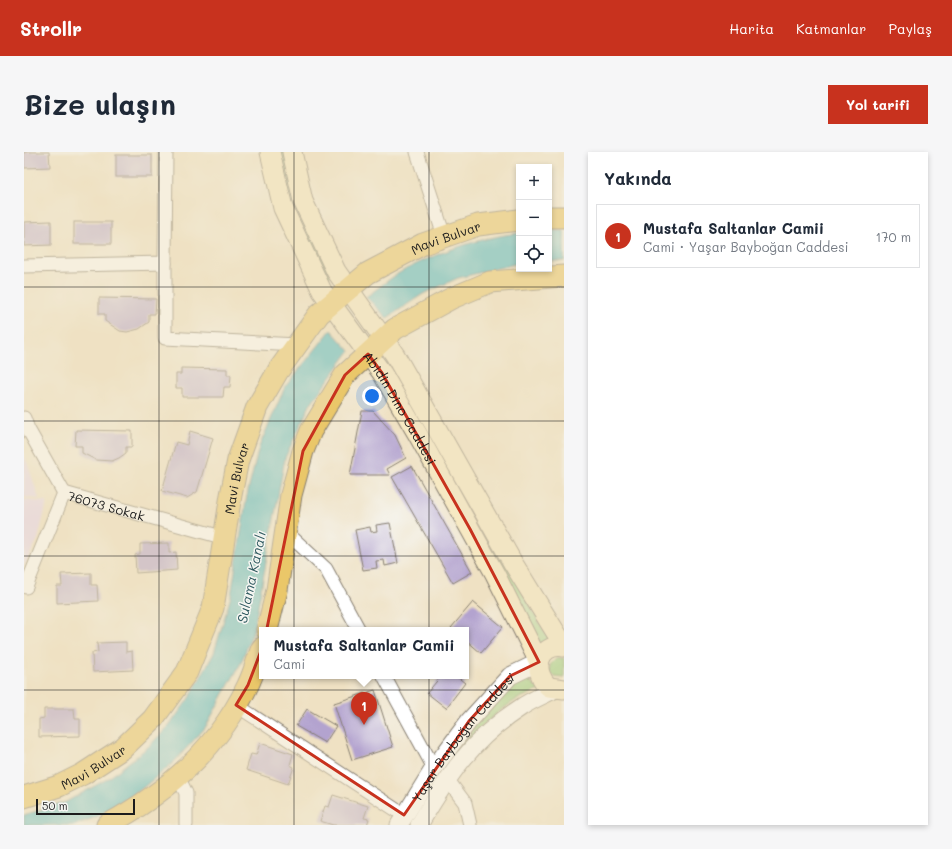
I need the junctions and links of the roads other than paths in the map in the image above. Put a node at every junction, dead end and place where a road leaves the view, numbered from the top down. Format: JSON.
{"nodes":[{"id":1,"x":166,"y":152,"type":"edge"},
{"id":2,"x":270,"y":152,"type":"edge"},
{"id":3,"x":292,"y":152,"type":"edge"},
{"id":4,"x":420,"y":152,"type":"edge"},
{"id":5,"x":552,"y":217,"type":"edge"},
{"id":6,"x":564,"y":217,"type":"edge"},
{"id":7,"x":516,"y":220,"type":"edge"},
{"id":8,"x":444,"y":236,"type":"junction"},
{"id":9,"x":165,"y":263,"type":"junction"},
{"id":10,"x":24,"y":266,"type":"edge"},
{"id":11,"x":564,"y":276,"type":"edge"},
{"id":12,"x":348,"y":289,"type":"junction"},
{"id":13,"x":331,"y":303,"type":"junction"},
{"id":14,"x":384,"y":339,"type":"junction"},
{"id":15,"x":297,"y":345,"type":"junction"},
{"id":16,"x":368,"y":354,"type":"junction"},
{"id":17,"x":25,"y":425,"type":"edge"},
{"id":18,"x":64,"y":493,"type":"junction"},
{"id":19,"x":285,"y":530,"type":"junction"},
{"id":20,"x":225,"y":538,"type":"junction"},
{"id":21,"x":24,"y":586,"type":"edge"},
{"id":22,"x":268,"y":627,"type":"edge"},
{"id":23,"x":357,"y":627,"type":"edge"},
{"id":24,"x":564,"y":642,"type":"edge"},
{"id":25,"x":564,"y":646,"type":"edge"},
{"id":26,"x":259,"y":656,"type":"edge"},
{"id":27,"x":539,"y":662,"type":"junction"},
{"id":28,"x":386,"y":679,"type":"edge"},
{"id":29,"x":561,"y":693,"type":"edge"},
{"id":30,"x":236,"y":704,"type":"junction"},
{"id":31,"x":434,"y":768,"type":"junction"},
{"id":32,"x":178,"y":777,"type":"junction"},
{"id":33,"x":447,"y":779,"type":"junction"},
{"id":34,"x":24,"y":797,"type":"edge"},
{"id":35,"x":402,"y":820,"type":"edge"},
{"id":36,"x":107,"y":825,"type":"edge"},
{"id":37,"x":186,"y":825,"type":"edge"},
{"id":38,"x":419,"y":825,"type":"edge"},
{"id":39,"x":470,"y":825,"type":"edge"}],
"edges":[{"from":1,"to":9,"type":"street"},
{"from":2,"to":13,"type":"main road","name":"Abidin Dino Caddesi"},
{"from":3,"to":12,"type":"main road","name":"Abidin Dino Caddesi"},
{"from":4,"to":8,"type":"street"},
{"from":5,"to":6,"type":"main road"},
{"from":7,"to":8,"type":"main road","name":"Mavi Bulvar"},
{"from":8,"to":12,"type":"main road","name":"Mavi Bulvar"},
{"from":9,"to":10,"type":"street"},
{"from":9,"to":15,"type":"street"},
{"from":11,"to":14,"type":"main road"},
{"from":12,"to":13,"type":"main road","name":"Mavi Bulvar"},
{"from":12,"to":14,"type":"main road","name":"Abidin Dino Caddesi"},
{"from":13,"to":15,"type":"main road","name":"Mavi Bulvar"},
{"from":13,"to":16,"type":"main road","name":"Abidin Dino Caddesi"},
{"from":14,"to":16,"type":"main road"},
{"from":14,"to":24,"type":"main road","name":"Abidin Dino Caddesi"},
{"from":15,"to":20,"type":"main road","name":"Mavi Bulvar"},
{"from":16,"to":19,"type":"main road"},
{"from":16,"to":27,"type":"main road","name":"Abidin Dino Caddesi"},
{"from":17,"to":18,"type":"street"},
{"from":18,"to":20,"type":"street","name":"76073 Sokak"},
{"from":18,"to":21,"type":"street","name":"76073 Sokak"},
{"from":19,"to":22,"type":"main road"},
{"from":19,"to":23,"type":"street"},
{"from":20,"to":34,"type":"main road","name":"Mavi Bulvar"},
{"from":25,"to":27,"type":"main road"},
{"from":26,"to":30,"type":"main road"},
{"from":27,"to":29,"type":"main road","name":"Abidin Dino Caddesi"},
{"from":27,"to":31,"type":"street","name":"Yaşar Bayboğan Caddesi"},
{"from":28,"to":31,"type":"street"},
{"from":29,"to":33,"type":"street","name":"Yaşar Bayboğan Caddesi"},
{"from":30,"to":32,"type":"main road"},
{"from":30,"to":35,"type":"street"},
{"from":31,"to":35,"type":"street","name":"Yaşar Bayboğan Caddesi"},
{"from":32,"to":36,"type":"main road"},
{"from":32,"to":37,"type":"street"},
{"from":33,"to":38,"type":"street","name":"Yaşar Bayboğan Caddesi"},
{"from":33,"to":39,"type":"street"}]}
